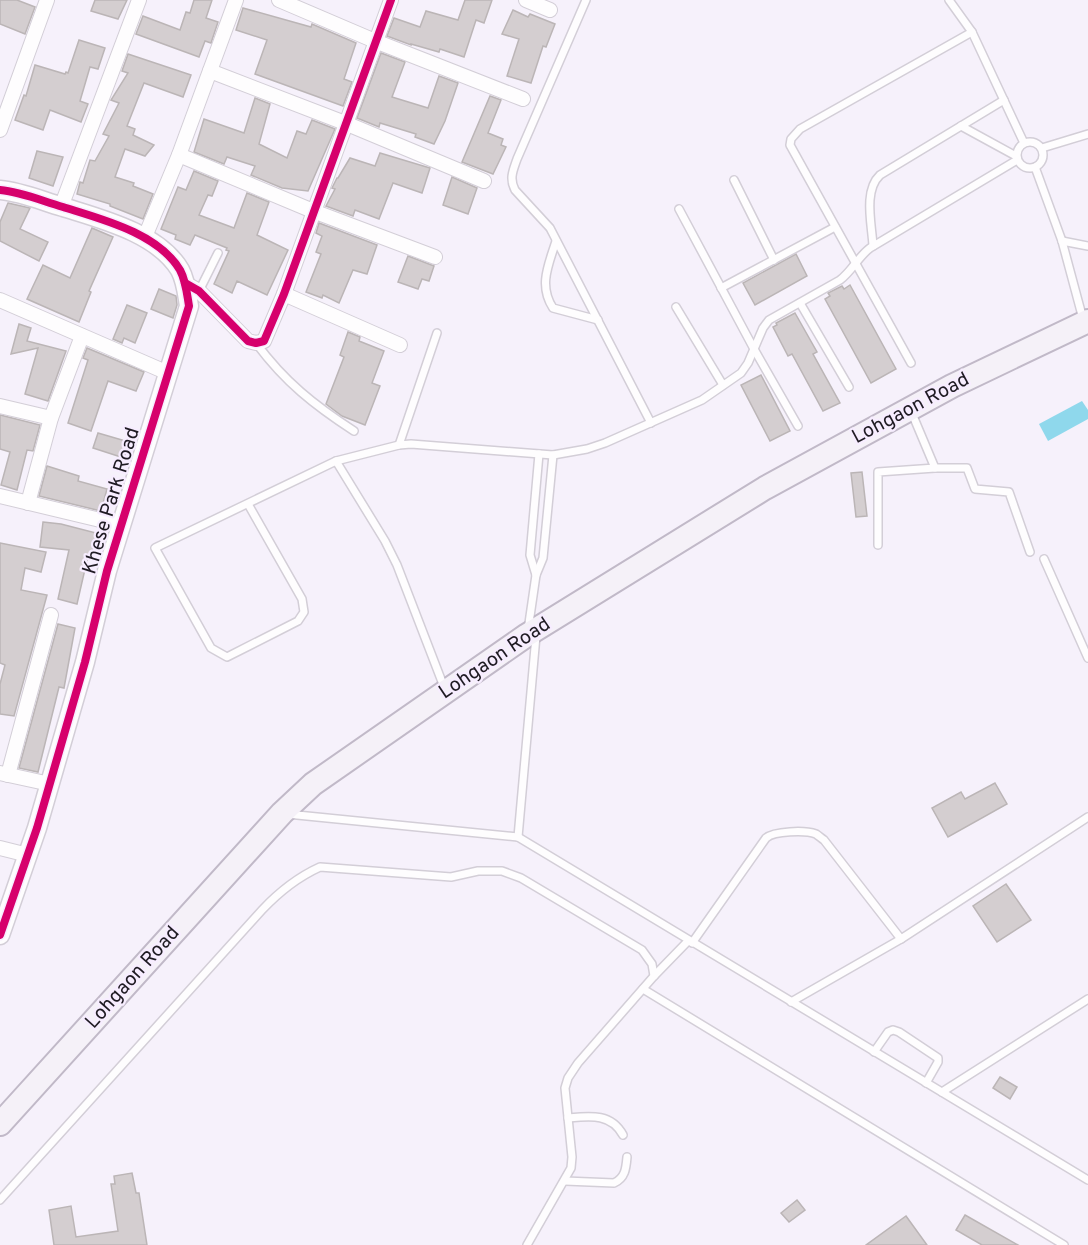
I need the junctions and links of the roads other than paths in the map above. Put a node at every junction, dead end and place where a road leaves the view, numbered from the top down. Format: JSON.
{"nodes":[{"id":1,"x":47,"y":0,"type":"edge"},
{"id":2,"x":139,"y":0,"type":"edge"},
{"id":3,"x":236,"y":0,"type":"edge"},
{"id":4,"x":279,"y":0,"type":"edge"},
{"id":5,"x":391,"y":0,"type":"edge"},
{"id":6,"x":526,"y":0,"type":"edge"},
{"id":7,"x":585,"y":0,"type":"edge"},
{"id":8,"x":949,"y":0,"type":"edge"},
{"id":9,"x":550,"y":10,"type":"dead end"},
{"id":10,"x":972,"y":32,"type":"junction"},
{"id":11,"x":375,"y":41,"type":"junction"},
{"id":12,"x":210,"y":71,"type":"junction"},
{"id":13,"x":523,"y":99,"type":"dead end"},
{"id":14,"x":1004,"y":100,"type":"junction"},
{"id":15,"x":345,"y":123,"type":"junction"},
{"id":16,"x":961,"y":126,"type":"junction"},
{"id":17,"x":0,"y":130,"type":"edge"},
{"id":18,"x":1088,"y":134,"type":"edge"},
{"id":19,"x":1024,"y":143,"type":"junction"},
{"id":20,"x":1042,"y":148,"type":"junction"},
{"id":21,"x":180,"y":155,"type":"junction"},
{"id":22,"x":1017,"y":158,"type":"junction"},
{"id":23,"x":1035,"y":167,"type":"junction"},
{"id":24,"x":734,"y":180,"type":"dead end"},
{"id":25,"x":484,"y":181,"type":"dead end"},
{"id":26,"x":0,"y":190,"type":"edge"},
{"id":27,"x":61,"y":207,"type":"junction"},
{"id":28,"x":679,"y":209,"type":"dead end"},
{"id":29,"x":313,"y":211,"type":"junction"},
{"id":30,"x":835,"y":227,"type":"junction"},
{"id":31,"x":144,"y":239,"type":"junction"},
{"id":32,"x":556,"y":241,"type":"junction"},
{"id":33,"x":1062,"y":241,"type":"junction"},
{"id":34,"x":873,"y":246,"type":"junction"},
{"id":35,"x":1088,"y":246,"type":"edge"},
{"id":36,"x":218,"y":253,"type":"dead end"},
{"id":37,"x":435,"y":257,"type":"dead end"},
{"id":38,"x":774,"y":260,"type":"junction"},
{"id":39,"x":855,"y":264,"type":"junction"},
{"id":40,"x":192,"y":287,"type":"junction"},
{"id":41,"x":721,"y":288,"type":"junction"},
{"id":42,"x":284,"y":294,"type":"junction"},
{"id":43,"x":0,"y":300,"type":"edge"},
{"id":44,"x":800,"y":303,"type":"junction"},
{"id":45,"x":676,"y":307,"type":"dead end"},
{"id":46,"x":598,"y":320,"type":"junction"},
{"id":47,"x":1086,"y":322,"type":"edge"},
{"id":48,"x":436,"y":333,"type":"dead end"},
{"id":49,"x":82,"y":336,"type":"junction"},
{"id":50,"x":256,"y":343,"type":"junction"},
{"id":51,"x":400,"y":345,"type":"dead end"},
{"id":52,"x":754,"y":349,"type":"junction"},
{"id":53,"x":911,"y":363,"type":"dead end"},
{"id":54,"x":168,"y":373,"type":"junction"},
{"id":55,"x":723,"y":385,"type":"junction"},
{"id":56,"x":849,"y":387,"type":"dead end"},
{"id":57,"x":0,"y":406,"type":"edge"},
{"id":58,"x":910,"y":408,"type":"junction"},
{"id":59,"x":51,"y":418,"type":"junction"},
{"id":60,"x":651,"y":423,"type":"junction"},
{"id":61,"x":798,"y":426,"type":"dead end"},
{"id":62,"x":354,"y":431,"type":"dead end"},
{"id":63,"x":399,"y":445,"type":"junction"},
{"id":64,"x":538,"y":454,"type":"junction"},
{"id":65,"x":553,"y":455,"type":"junction"},
{"id":66,"x":336,"y":461,"type":"junction"},
{"id":67,"x":935,"y":468,"type":"junction"},
{"id":68,"x":0,"y":496,"type":"edge"},
{"id":69,"x":28,"y":503,"type":"junction"},
{"id":70,"x":248,"y":504,"type":"junction"},
{"id":71,"x":121,"y":525,"type":"junction"},
{"id":72,"x":878,"y":545,"type":"dead end"},
{"id":73,"x":1029,"y":552,"type":"dead end"},
{"id":74,"x":1044,"y":559,"type":"dead end"},
{"id":75,"x":536,"y":575,"type":"junction"},
{"id":76,"x":51,"y":615,"type":"dead end"},
{"id":77,"x":532,"y":632,"type":"junction"},
{"id":78,"x":1088,"y":658,"type":"edge"},
{"id":79,"x":446,"y":692,"type":"junction"},
{"id":80,"x":4,"y":774,"type":"edge"},
{"id":81,"x":50,"y":783,"type":"junction"},
{"id":82,"x":282,"y":813,"type":"junction"},
{"id":83,"x":1088,"y":817,"type":"edge"},
{"id":84,"x":518,"y":837,"type":"junction"},
{"id":85,"x":0,"y":848,"type":"edge"},
{"id":86,"x":28,"y":855,"type":"junction"},
{"id":87,"x":0,"y":935,"type":"edge"},
{"id":88,"x":901,"y":939,"type":"junction"},
{"id":89,"x":690,"y":942,"type":"junction"},
{"id":90,"x":654,"y":976,"type":"junction"},
{"id":91,"x":643,"y":989,"type":"junction"},
{"id":92,"x":1088,"y":999,"type":"edge"},
{"id":93,"x":791,"y":1002,"type":"junction"},
{"id":94,"x":874,"y":1052,"type":"junction"},
{"id":95,"x":926,"y":1083,"type":"junction"},
{"id":96,"x":942,"y":1092,"type":"junction"},
{"id":97,"x":568,"y":1118,"type":"junction"},
{"id":98,"x":0,"y":1124,"type":"edge"},
{"id":99,"x":623,"y":1135,"type":"dead end"},
{"id":100,"x":627,"y":1157,"type":"dead end"},
{"id":101,"x":1088,"y":1180,"type":"edge"},
{"id":102,"x":565,"y":1181,"type":"junction"},
{"id":103,"x":0,"y":1200,"type":"edge"},
{"id":104,"x":527,"y":1245,"type":"edge"},
{"id":105,"x":1064,"y":1245,"type":"edge"}],
"edges":[{"from":1,"to":17,"type":"street"},
{"from":2,"to":27,"type":"street"},
{"from":3,"to":12,"type":"street"},
{"from":4,"to":11,"type":"street"},
{"from":5,"to":11,"type":"street"},
{"from":6,"to":9,"type":"street"},
{"from":7,"to":32,"type":"lane"},
{"from":8,"to":10,"type":"lane"},
{"from":10,"to":14,"type":"lane"},
{"from":10,"to":30,"type":"lane"},
{"from":11,"to":13,"type":"street"},
{"from":11,"to":15,"type":"street"},
{"from":12,"to":15,"type":"street"},
{"from":12,"to":21,"type":"street"},
{"from":14,"to":16,"type":"lane"},
{"from":14,"to":19,"type":"lane"},
{"from":15,"to":25,"type":"street"},
{"from":15,"to":29,"type":"street"},
{"from":16,"to":22,"type":"lane"},
{"from":16,"to":34,"type":"lane"},
{"from":18,"to":20,"type":"lane"},
{"from":19,"to":20,"type":"lane"},
{"from":19,"to":22,"type":"lane"},
{"from":20,"to":23,"type":"lane"},
{"from":21,"to":29,"type":"street"},
{"from":21,"to":31,"type":"street"},
{"from":22,"to":23,"type":"lane"},
{"from":22,"to":34,"type":"lane"},
{"from":23,"to":33,"type":"lane"},
{"from":24,"to":38,"type":"lane"},
{"from":26,"to":27,"type":"street","name":"Khese Park Road"},
{"from":27,"to":31,"type":"street","name":"Khese Park Road"},
{"from":28,"to":41,"type":"lane"},
{"from":29,"to":37,"type":"street"},
{"from":29,"to":42,"type":"street"},
{"from":30,"to":38,"type":"lane"},
{"from":30,"to":39,"type":"lane"},
{"from":31,"to":40,"type":"street","name":"Khese Park Road"},
{"from":32,"to":46,"type":"lane"},
{"from":32,"to":46,"type":"lane"},
{"from":33,"to":35,"type":"lane"},
{"from":33,"to":47,"type":"lane"},
{"from":34,"to":39,"type":"lane"},
{"from":36,"to":40,"type":"lane"},
{"from":38,"to":41,"type":"lane"},
{"from":39,"to":44,"type":"lane"},
{"from":39,"to":53,"type":"lane"},
{"from":40,"to":50,"type":"street"},
{"from":40,"to":54,"type":"street","name":"Khese Park Road"},
{"from":41,"to":52,"type":"lane"},
{"from":42,"to":50,"type":"street"},
{"from":42,"to":51,"type":"street"},
{"from":43,"to":49,"type":"street"},
{"from":44,"to":52,"type":"lane"},
{"from":44,"to":56,"type":"lane"},
{"from":45,"to":55,"type":"lane"},
{"from":46,"to":60,"type":"lane"},
{"from":47,"to":58,"type":"main road","name":"Lohgaon Road"},
{"from":48,"to":63,"type":"lane"},
{"from":49,"to":54,"type":"street"},
{"from":49,"to":59,"type":"street"},
{"from":50,"to":62,"type":"lane"},
{"from":52,"to":55,"type":"lane"},
{"from":52,"to":61,"type":"lane"},
{"from":54,"to":71,"type":"street","name":"Khese Park Road"},
{"from":55,"to":60,"type":"lane"},
{"from":57,"to":59,"type":"street"},
{"from":58,"to":67,"type":"lane"},
{"from":58,"to":77,"type":"main road","name":"Lohgaon Road"},
{"from":59,"to":69,"type":"street"},
{"from":60,"to":65,"type":"lane"},
{"from":63,"to":64,"type":"lane"},
{"from":63,"to":66,"type":"lane"},
{"from":64,"to":65,"type":"lane"},
{"from":64,"to":75,"type":"lane"},
{"from":65,"to":75,"type":"lane"},
{"from":66,"to":70,"type":"lane"},
{"from":66,"to":79,"type":"lane"},
{"from":67,"to":72,"type":"lane"},
{"from":67,"to":73,"type":"lane"},
{"from":68,"to":69,"type":"street"},
{"from":69,"to":71,"type":"street"},
{"from":70,"to":70,"type":"lane"},
{"from":71,"to":81,"type":"street","name":"Khese Park Road"},
{"from":74,"to":78,"type":"lane"},
{"from":75,"to":77,"type":"lane"},
{"from":76,"to":80,"type":"street"},
{"from":77,"to":79,"type":"main road","name":"Lohgaon Road"},
{"from":77,"to":84,"type":"lane"},
{"from":79,"to":82,"type":"main road","name":"Lohgaon Road"},
{"from":80,"to":81,"type":"street"},
{"from":81,"to":86,"type":"street","name":"Khese Park Road"},
{"from":82,"to":84,"type":"lane"},
{"from":82,"to":98,"type":"main road","name":"Lohgaon Road"},
{"from":83,"to":88,"type":"lane"},
{"from":84,"to":89,"type":"lane"},
{"from":85,"to":86,"type":"street"},
{"from":86,"to":87,"type":"street","name":"Khese Park Road"},
{"from":88,"to":89,"type":"lane"},
{"from":88,"to":93,"type":"lane"},
{"from":89,"to":90,"type":"lane"},
{"from":89,"to":93,"type":"lane"},
{"from":90,"to":91,"type":"lane"},
{"from":90,"to":103,"type":"lane"},
{"from":91,"to":97,"type":"lane"},
{"from":91,"to":105,"type":"lane"},
{"from":92,"to":96,"type":"lane"},
{"from":93,"to":94,"type":"lane"},
{"from":94,"to":95,"type":"lane"},
{"from":94,"to":95,"type":"lane"},
{"from":95,"to":96,"type":"lane"},
{"from":96,"to":101,"type":"lane"},
{"from":97,"to":99,"type":"lane"},
{"from":97,"to":102,"type":"lane"},
{"from":100,"to":102,"type":"lane"},
{"from":102,"to":104,"type":"lane"}]}
